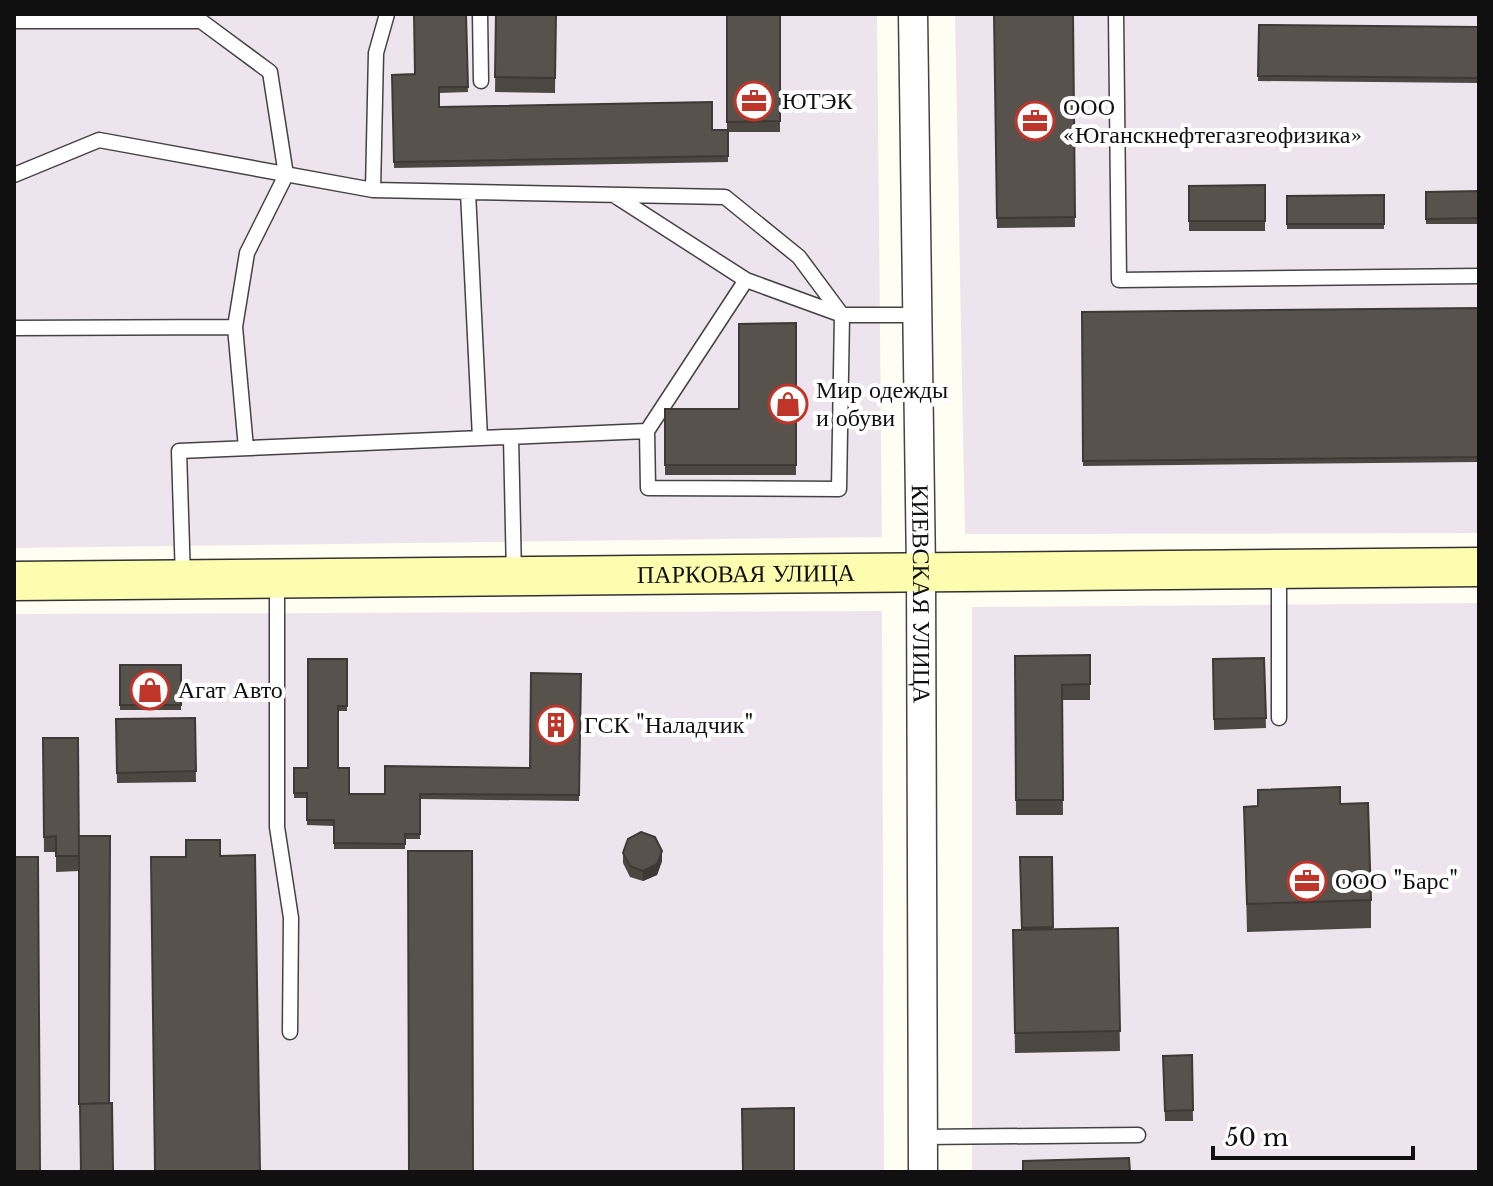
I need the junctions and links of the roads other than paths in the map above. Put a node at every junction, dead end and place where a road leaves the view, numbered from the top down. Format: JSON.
{"nodes":[{"id":1,"x":387,"y":14,"type":"edge"},
{"id":2,"x":480,"y":14,"type":"edge"},
{"id":3,"x":913,"y":14,"type":"edge"},
{"id":4,"x":1116,"y":14,"type":"edge"},
{"id":5,"x":198,"y":18,"type":"edge"},
{"id":6,"x":14,"y":21,"type":"edge"},
{"id":7,"x":481,"y":81,"type":"dead end"},
{"id":8,"x":14,"y":175,"type":"edge"},
{"id":9,"x":286,"y":175,"type":"junction"},
{"id":10,"x":373,"y":190,"type":"junction"},
{"id":11,"x":468,"y":192,"type":"junction"},
{"id":12,"x":614,"y":195,"type":"junction"},
{"id":13,"x":1479,"y":276,"type":"edge"},
{"id":14,"x":746,"y":280,"type":"junction"},
{"id":15,"x":842,"y":315,"type":"junction"},
{"id":16,"x":917,"y":315,"type":"junction"},
{"id":17,"x":235,"y":327,"type":"junction"},
{"id":18,"x":14,"y":328,"type":"edge"},
{"id":19,"x":647,"y":431,"type":"junction"},
{"id":20,"x":511,"y":437,"type":"junction"},
{"id":21,"x":480,"y":438,"type":"junction"},
{"id":22,"x":246,"y":448,"type":"junction"},
{"id":23,"x":1479,"y":567,"type":"edge"},
{"id":24,"x":1279,"y":568,"type":"junction"},
{"id":25,"x":921,"y":571,"type":"junction"},
{"id":26,"x":514,"y":576,"type":"junction"},
{"id":27,"x":183,"y":579,"type":"junction"},
{"id":28,"x":277,"y":579,"type":"junction"},
{"id":29,"x":14,"y":581,"type":"edge"},
{"id":30,"x":1279,"y":718,"type":"dead end"},
{"id":31,"x":290,"y":1032,"type":"dead end"},
{"id":32,"x":1138,"y":1135,"type":"dead end"},
{"id":33,"x":923,"y":1137,"type":"junction"},
{"id":34,"x":923,"y":1172,"type":"edge"}],
"edges":[{"from":1,"to":10,"type":"lane"},
{"from":2,"to":7,"type":"lane"},
{"from":3,"to":16,"type":"street","name":"КИЕВСКАЯ УЛИЦА"},
{"from":4,"to":13,"type":"lane"},
{"from":5,"to":6,"type":"lane"},
{"from":5,"to":9,"type":"lane"},
{"from":8,"to":9,"type":"lane"},
{"from":9,"to":10,"type":"lane"},
{"from":9,"to":17,"type":"lane"},
{"from":10,"to":11,"type":"lane"},
{"from":11,"to":12,"type":"lane"},
{"from":11,"to":21,"type":"lane"},
{"from":12,"to":14,"type":"lane"},
{"from":12,"to":15,"type":"lane"},
{"from":14,"to":15,"type":"lane"},
{"from":14,"to":19,"type":"lane"},
{"from":15,"to":16,"type":"lane"},
{"from":15,"to":19,"type":"lane"},
{"from":16,"to":25,"type":"street","name":"КИЕВСКАЯ УЛИЦА"},
{"from":17,"to":18,"type":"lane"},
{"from":17,"to":22,"type":"lane"},
{"from":19,"to":20,"type":"lane"},
{"from":20,"to":21,"type":"lane"},
{"from":20,"to":26,"type":"lane"},
{"from":21,"to":22,"type":"lane"},
{"from":22,"to":27,"type":"lane"},
{"from":23,"to":24,"type":"main road","name":"ПАРКОВАЯ УЛИЦА"},
{"from":24,"to":25,"type":"main road","name":"ПАРКОВАЯ УЛИЦА"},
{"from":24,"to":30,"type":"lane"},
{"from":25,"to":26,"type":"main road","name":"ПАРКОВАЯ УЛИЦА"},
{"from":25,"to":33,"type":"street","name":"КИЕВСКАЯ УЛИЦА"},
{"from":26,"to":28,"type":"main road","name":"ПАРКОВАЯ УЛИЦА"},
{"from":27,"to":28,"type":"main road","name":"ПАРКОВАЯ УЛИЦА"},
{"from":27,"to":29,"type":"main road","name":"ПАРКОВАЯ УЛИЦА"},
{"from":28,"to":31,"type":"lane"},
{"from":32,"to":33,"type":"lane"},
{"from":33,"to":34,"type":"street","name":"КИЕВСКАЯ УЛИЦА"}]}
